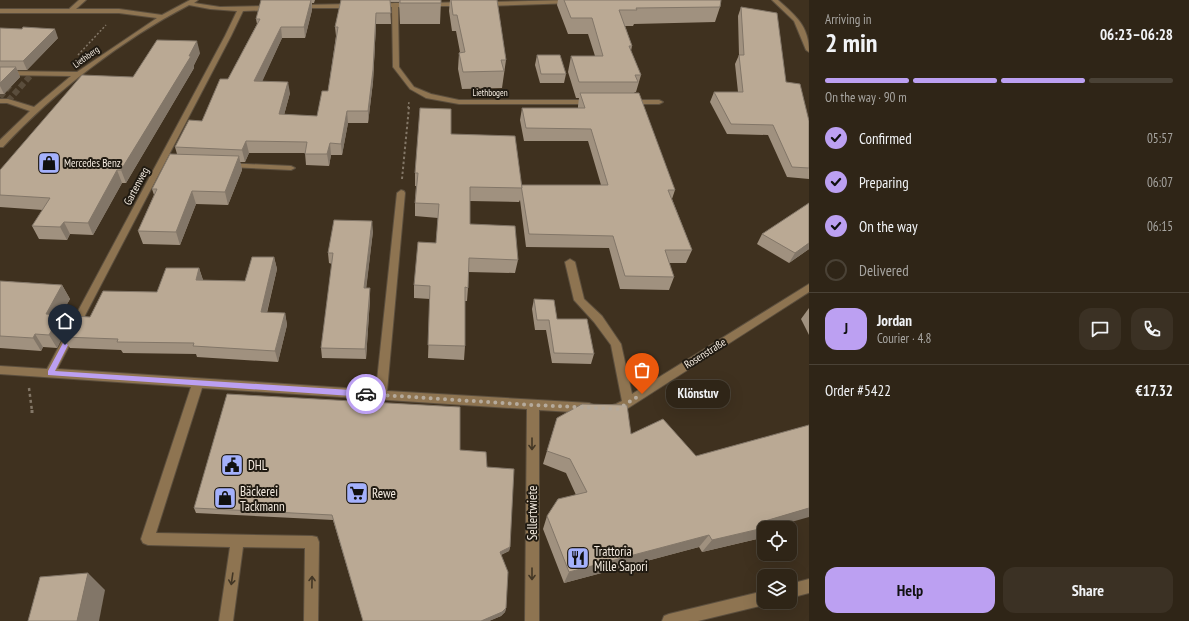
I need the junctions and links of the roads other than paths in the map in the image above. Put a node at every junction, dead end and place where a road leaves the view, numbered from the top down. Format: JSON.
{"nodes":[{"id":1,"x":83,"y":0,"type":"edge"},
{"id":2,"x":312,"y":0,"type":"edge"},
{"id":3,"x":775,"y":0,"type":"edge"},
{"id":4,"x":192,"y":1,"type":"edge"},
{"id":5,"x":577,"y":2,"type":"edge"},
{"id":6,"x":466,"y":4,"type":"edge"},
{"id":7,"x":482,"y":4,"type":"edge"},
{"id":8,"x":395,"y":5,"type":"junction"},
{"id":9,"x":357,"y":6,"type":"edge"},
{"id":10,"x":372,"y":6,"type":"edge"},
{"id":11,"x":281,"y":7,"type":"edge"},
{"id":12,"x":289,"y":7,"type":"edge"},
{"id":13,"x":312,"y":7,"type":"junction"},
{"id":14,"x":241,"y":8,"type":"junction"},
{"id":15,"x":0,"y":11,"type":"edge"},
{"id":16,"x":70,"y":11,"type":"junction"},
{"id":17,"x":162,"y":17,"type":"junction"},
{"id":18,"x":809,"y":50,"type":"edge"},
{"id":19,"x":4,"y":74,"type":"edge"},
{"id":20,"x":78,"y":74,"type":"junction"},
{"id":21,"x":0,"y":82,"type":"tunnel mouth"},
{"id":22,"x":0,"y":101,"type":"edge"},
{"id":23,"x":600,"y":102,"type":"edge"},
{"id":24,"x":622,"y":102,"type":"edge"},
{"id":25,"x":659,"y":102,"type":"dead end"},
{"id":26,"x":35,"y":110,"type":"junction"},
{"id":27,"x":0,"y":145,"type":"edge"},
{"id":28,"x":216,"y":165,"type":"edge"},
{"id":29,"x":291,"y":168,"type":"dead end"},
{"id":30,"x":401,"y":193,"type":"road end"},
{"id":31,"x":570,"y":262,"type":"dead end"},
{"id":32,"x":809,"y":287,"type":"edge"},
{"id":33,"x":0,"y":370,"type":"edge"},
{"id":34,"x":50,"y":373,"type":"junction"},
{"id":35,"x":198,"y":383,"type":"junction"},
{"id":36,"x":381,"y":395,"type":"junction"},
{"id":37,"x":628,"y":402,"type":"junction"},
{"id":38,"x":533,"y":405,"type":"junction"},
{"id":39,"x":237,"y":541,"type":"junction"},
{"id":40,"x":809,"y":586,"type":"edge"},
{"id":41,"x":797,"y":589,"type":"edge"},
{"id":42,"x":757,"y":600,"type":"edge"},
{"id":43,"x":226,"y":621,"type":"edge"},
{"id":44,"x":311,"y":621,"type":"edge"},
{"id":45,"x":532,"y":621,"type":"edge"},
{"id":46,"x":669,"y":621,"type":"edge"}],
"edges":[{"from":1,"to":16,"type":"street"},
{"from":2,"to":13,"type":"street"},
{"from":3,"to":18,"type":"street"},
{"from":4,"to":14,"type":"street"},
{"from":4,"to":17,"type":"street","name":"Liethberg"},
{"from":5,"to":7,"type":"street"},
{"from":6,"to":8,"type":"street"},
{"from":8,"to":10,"type":"street"},
{"from":8,"to":23,"type":"street","name":"Liethbogen"},
{"from":9,"to":13,"type":"street"},
{"from":11,"to":14,"type":"street"},
{"from":12,"to":13,"type":"street"},
{"from":14,"to":34,"type":"street","name":"Gartenweg"},
{"from":15,"to":16,"type":"street"},
{"from":16,"to":17,"type":"street"},
{"from":17,"to":20,"type":"street","name":"Liethberg"},
{"from":19,"to":20,"type":"street"},
{"from":19,"to":21,"type":"street"},
{"from":20,"to":26,"type":"street","name":"Liethberg"},
{"from":22,"to":26,"type":"street"},
{"from":24,"to":25,"type":"street"},
{"from":26,"to":27,"type":"street","name":"Liethberg"},
{"from":28,"to":29,"type":"street"},
{"from":30,"to":36,"type":"street"},
{"from":31,"to":37,"type":"street"},
{"from":32,"to":37,"type":"street","name":"Rosenstraße"},
{"from":33,"to":34,"type":"street","name":"Rosenstraße"},
{"from":34,"to":35,"type":"street","name":"Rosenstraße"},
{"from":35,"to":36,"type":"street","name":"Rosenstraße"},
{"from":35,"to":39,"type":"street"},
{"from":36,"to":38,"type":"street","name":"Rosenstraße"},
{"from":37,"to":38,"type":"street","name":"Rosenstraße"},
{"from":38,"to":45,"type":"street","name":"Sellertwiete","one_way":true},
{"from":39,"to":43,"type":"street","one_way":true},
{"from":44,"to":39,"type":"street","one_way":true},
{"from":40,"to":41,"type":"street"},
{"from":42,"to":46,"type":"street"}]}
